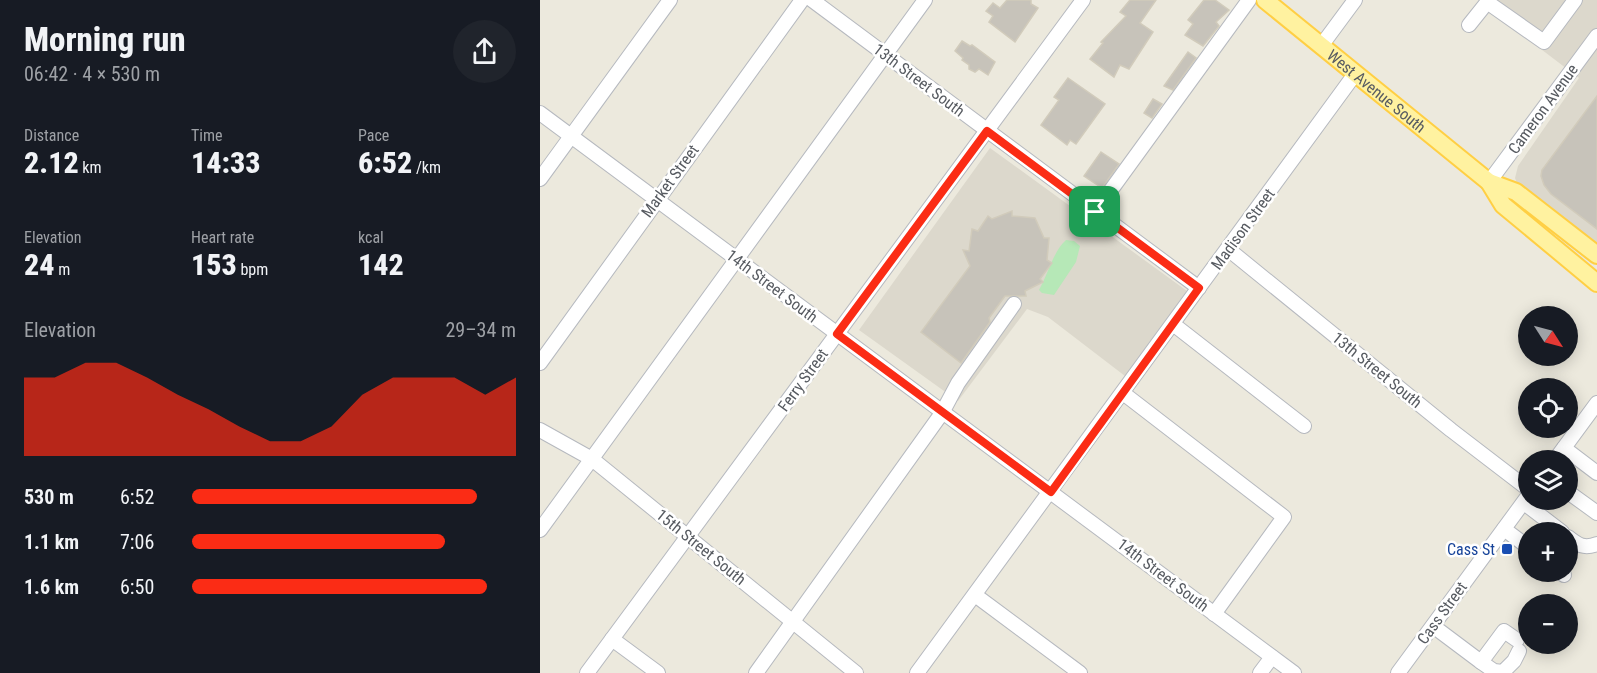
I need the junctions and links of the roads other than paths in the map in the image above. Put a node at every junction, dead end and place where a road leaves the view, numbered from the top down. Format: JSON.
{"nodes":[{"id":1,"x":670,"y":0,"type":"edge"},
{"id":2,"x":802,"y":0,"type":"edge"},
{"id":3,"x":812,"y":0,"type":"edge"},
{"id":4,"x":925,"y":0,"type":"edge"},
{"id":5,"x":1083,"y":0,"type":"edge"},
{"id":6,"x":1249,"y":0,"type":"edge"},
{"id":7,"x":1265,"y":0,"type":"edge"},
{"id":8,"x":1354,"y":0,"type":"edge"},
{"id":9,"x":1575,"y":0,"type":"edge"},
{"id":10,"x":1488,"y":1,"type":"edge"},
{"id":11,"x":1469,"y":26,"type":"dead end"},
{"id":12,"x":1597,"y":36,"type":"edge"},
{"id":13,"x":1321,"y":46,"type":"junction"},
{"id":14,"x":886,"y":55,"type":"junction"},
{"id":15,"x":1355,"y":74,"type":"junction"},
{"id":16,"x":540,"y":113,"type":"edge"},
{"id":17,"x":987,"y":131,"type":"junction"},
{"id":18,"x":571,"y":136,"type":"junction"},
{"id":19,"x":540,"y":179,"type":"edge"},
{"id":20,"x":1489,"y":182,"type":"junction"},
{"id":21,"x":657,"y":200,"type":"junction"},
{"id":22,"x":1095,"y":212,"type":"junction"},
{"id":23,"x":1228,"y":249,"type":"junction"},
{"id":24,"x":1597,"y":255,"type":"edge"},
{"id":25,"x":737,"y":260,"type":"junction"},
{"id":26,"x":1597,"y":283,"type":"edge"},
{"id":27,"x":1199,"y":288,"type":"junction"},
{"id":28,"x":1014,"y":304,"type":"dead end"},
{"id":29,"x":1173,"y":324,"type":"junction"},
{"id":30,"x":837,"y":334,"type":"junction"},
{"id":31,"x":540,"y":363,"type":"edge"},
{"id":32,"x":1123,"y":393,"type":"junction"},
{"id":33,"x":1597,"y":403,"type":"edge"},
{"id":34,"x":942,"y":413,"type":"junction"},
{"id":35,"x":1304,"y":426,"type":"dead end"},
{"id":36,"x":540,"y":430,"type":"edge"},
{"id":37,"x":1564,"y":448,"type":"joint"},
{"id":38,"x":592,"y":459,"type":"junction"},
{"id":39,"x":1597,"y":473,"type":"edge"},
{"id":40,"x":1518,"y":481,"type":"edge"},
{"id":41,"x":1051,"y":492,"type":"junction"},
{"id":42,"x":1578,"y":499,"type":"edge"},
{"id":43,"x":1518,"y":510,"type":"edge"},
{"id":44,"x":1537,"y":510,"type":"edge"},
{"id":45,"x":1597,"y":513,"type":"edge"},
{"id":46,"x":1551,"y":522,"type":"edge"},
{"id":47,"x":1504,"y":529,"type":"junction"},
{"id":48,"x":540,"y":530,"type":"edge"},
{"id":49,"x":688,"y":536,"type":"junction"},
{"id":50,"x":1518,"y":540,"type":"edge"},
{"id":51,"x":1578,"y":544,"type":"edge"},
{"id":52,"x":1597,"y":544,"type":"edge"},
{"id":53,"x":975,"y":595,"type":"junction"},
{"id":54,"x":1214,"y":614,"type":"junction"},
{"id":55,"x":793,"y":622,"type":"junction"},
{"id":56,"x":1433,"y":626,"type":"junction"},
{"id":57,"x":612,"y":639,"type":"junction"},
{"id":58,"x":1272,"y":657,"type":"junction"},
{"id":59,"x":1481,"y":662,"type":"junction"},
{"id":60,"x":587,"y":673,"type":"edge"},
{"id":61,"x":658,"y":673,"type":"edge"},
{"id":62,"x":756,"y":673,"type":"edge"},
{"id":63,"x":856,"y":673,"type":"edge"},
{"id":64,"x":917,"y":673,"type":"edge"},
{"id":65,"x":1080,"y":673,"type":"edge"},
{"id":66,"x":1260,"y":673,"type":"edge"},
{"id":67,"x":1293,"y":673,"type":"edge"},
{"id":68,"x":1398,"y":673,"type":"edge"}],
"edges":[{"from":1,"to":18,"type":"street"},
{"from":2,"to":21,"type":"street","name":"Market Street"},
{"from":3,"to":14,"type":"street","name":"13th Street South"},
{"from":4,"to":14,"type":"street"},
{"from":5,"to":17,"type":"street","name":"Ferry Street"},
{"from":6,"to":22,"type":"street"},
{"from":7,"to":13,"type":"main road","name":"West Avenue South"},
{"from":8,"to":13,"type":"street"},
{"from":9,"to":10,"type":"street"},
{"from":10,"to":11,"type":"street"},
{"from":12,"to":20,"type":"street","name":"Cameron Avenue"},
{"from":13,"to":15,"type":"main road","name":"West Avenue South"},
{"from":14,"to":17,"type":"street","name":"13th Street South"},
{"from":14,"to":25,"type":"street"},
{"from":15,"to":20,"type":"main road","name":"West Avenue South"},
{"from":15,"to":23,"type":"street","name":"Madison Street"},
{"from":16,"to":18,"type":"street","name":"14th Street South"},
{"from":17,"to":22,"type":"street","name":"13th Street South"},
{"from":17,"to":30,"type":"street","name":"Ferry Street"},
{"from":18,"to":19,"type":"street"},
{"from":18,"to":21,"type":"street","name":"14th Street South"},
{"from":20,"to":24,"type":"main road","name":"West Avenue South"},
{"from":20,"to":26,"type":"main road","name":"West Avenue South"},
{"from":21,"to":25,"type":"street","name":"14th Street South"},
{"from":21,"to":31,"type":"street","name":"Market Street"},
{"from":22,"to":27,"type":"street","name":"13th Street South"},
{"from":23,"to":27,"type":"street","name":"Madison Street"},
{"from":23,"to":40,"type":"street","name":"13th Street South"},
{"from":25,"to":30,"type":"street","name":"14th Street South"},
{"from":25,"to":38,"type":"street"},
{"from":27,"to":29,"type":"street","name":"Madison Street"},
{"from":28,"to":34,"type":"street"},
{"from":29,"to":32,"type":"street","name":"Madison Street"},
{"from":29,"to":35,"type":"street"},
{"from":30,"to":34,"type":"street","name":"14th Street South"},
{"from":30,"to":49,"type":"street","name":"Ferry Street"},
{"from":32,"to":41,"type":"street","name":"Madison Street"},
{"from":32,"to":54,"type":"street"},
{"from":33,"to":37,"type":"street"},
{"from":34,"to":41,"type":"street","name":"14th Street South"},
{"from":34,"to":55,"type":"street"},
{"from":36,"to":38,"type":"street","name":"15th Street South"},
{"from":37,"to":39,"type":"street"},
{"from":38,"to":48,"type":"street"},
{"from":38,"to":49,"type":"street","name":"15th Street South"},
{"from":41,"to":53,"type":"street","name":"Madison Street"},
{"from":41,"to":54,"type":"street","name":"14th Street South"},
{"from":42,"to":45,"type":"street"},
{"from":43,"to":47,"type":"street","name":"Cass Street"},
{"from":44,"to":46,"type":"street"},
{"from":47,"to":50,"type":"street"},
{"from":47,"to":56,"type":"street","name":"Cass Street"},
{"from":49,"to":55,"type":"street","name":"15th Street South"},
{"from":49,"to":57,"type":"street","name":"Ferry Street"},
{"from":51,"to":52,"type":"street"},
{"from":53,"to":64,"type":"street","name":"Madison Street"},
{"from":53,"to":65,"type":"street"},
{"from":54,"to":58,"type":"street","name":"14th Street South"},
{"from":55,"to":62,"type":"street"},
{"from":55,"to":63,"type":"street","name":"15th Street South"},
{"from":56,"to":59,"type":"street"},
{"from":56,"to":68,"type":"street","name":"Cass Street"},
{"from":57,"to":60,"type":"street","name":"Ferry Street"},
{"from":57,"to":61,"type":"street"},
{"from":58,"to":66,"type":"street"},
{"from":58,"to":67,"type":"street","name":"14th Street South"},
{"from":59,"to":59,"type":"street"}]}
